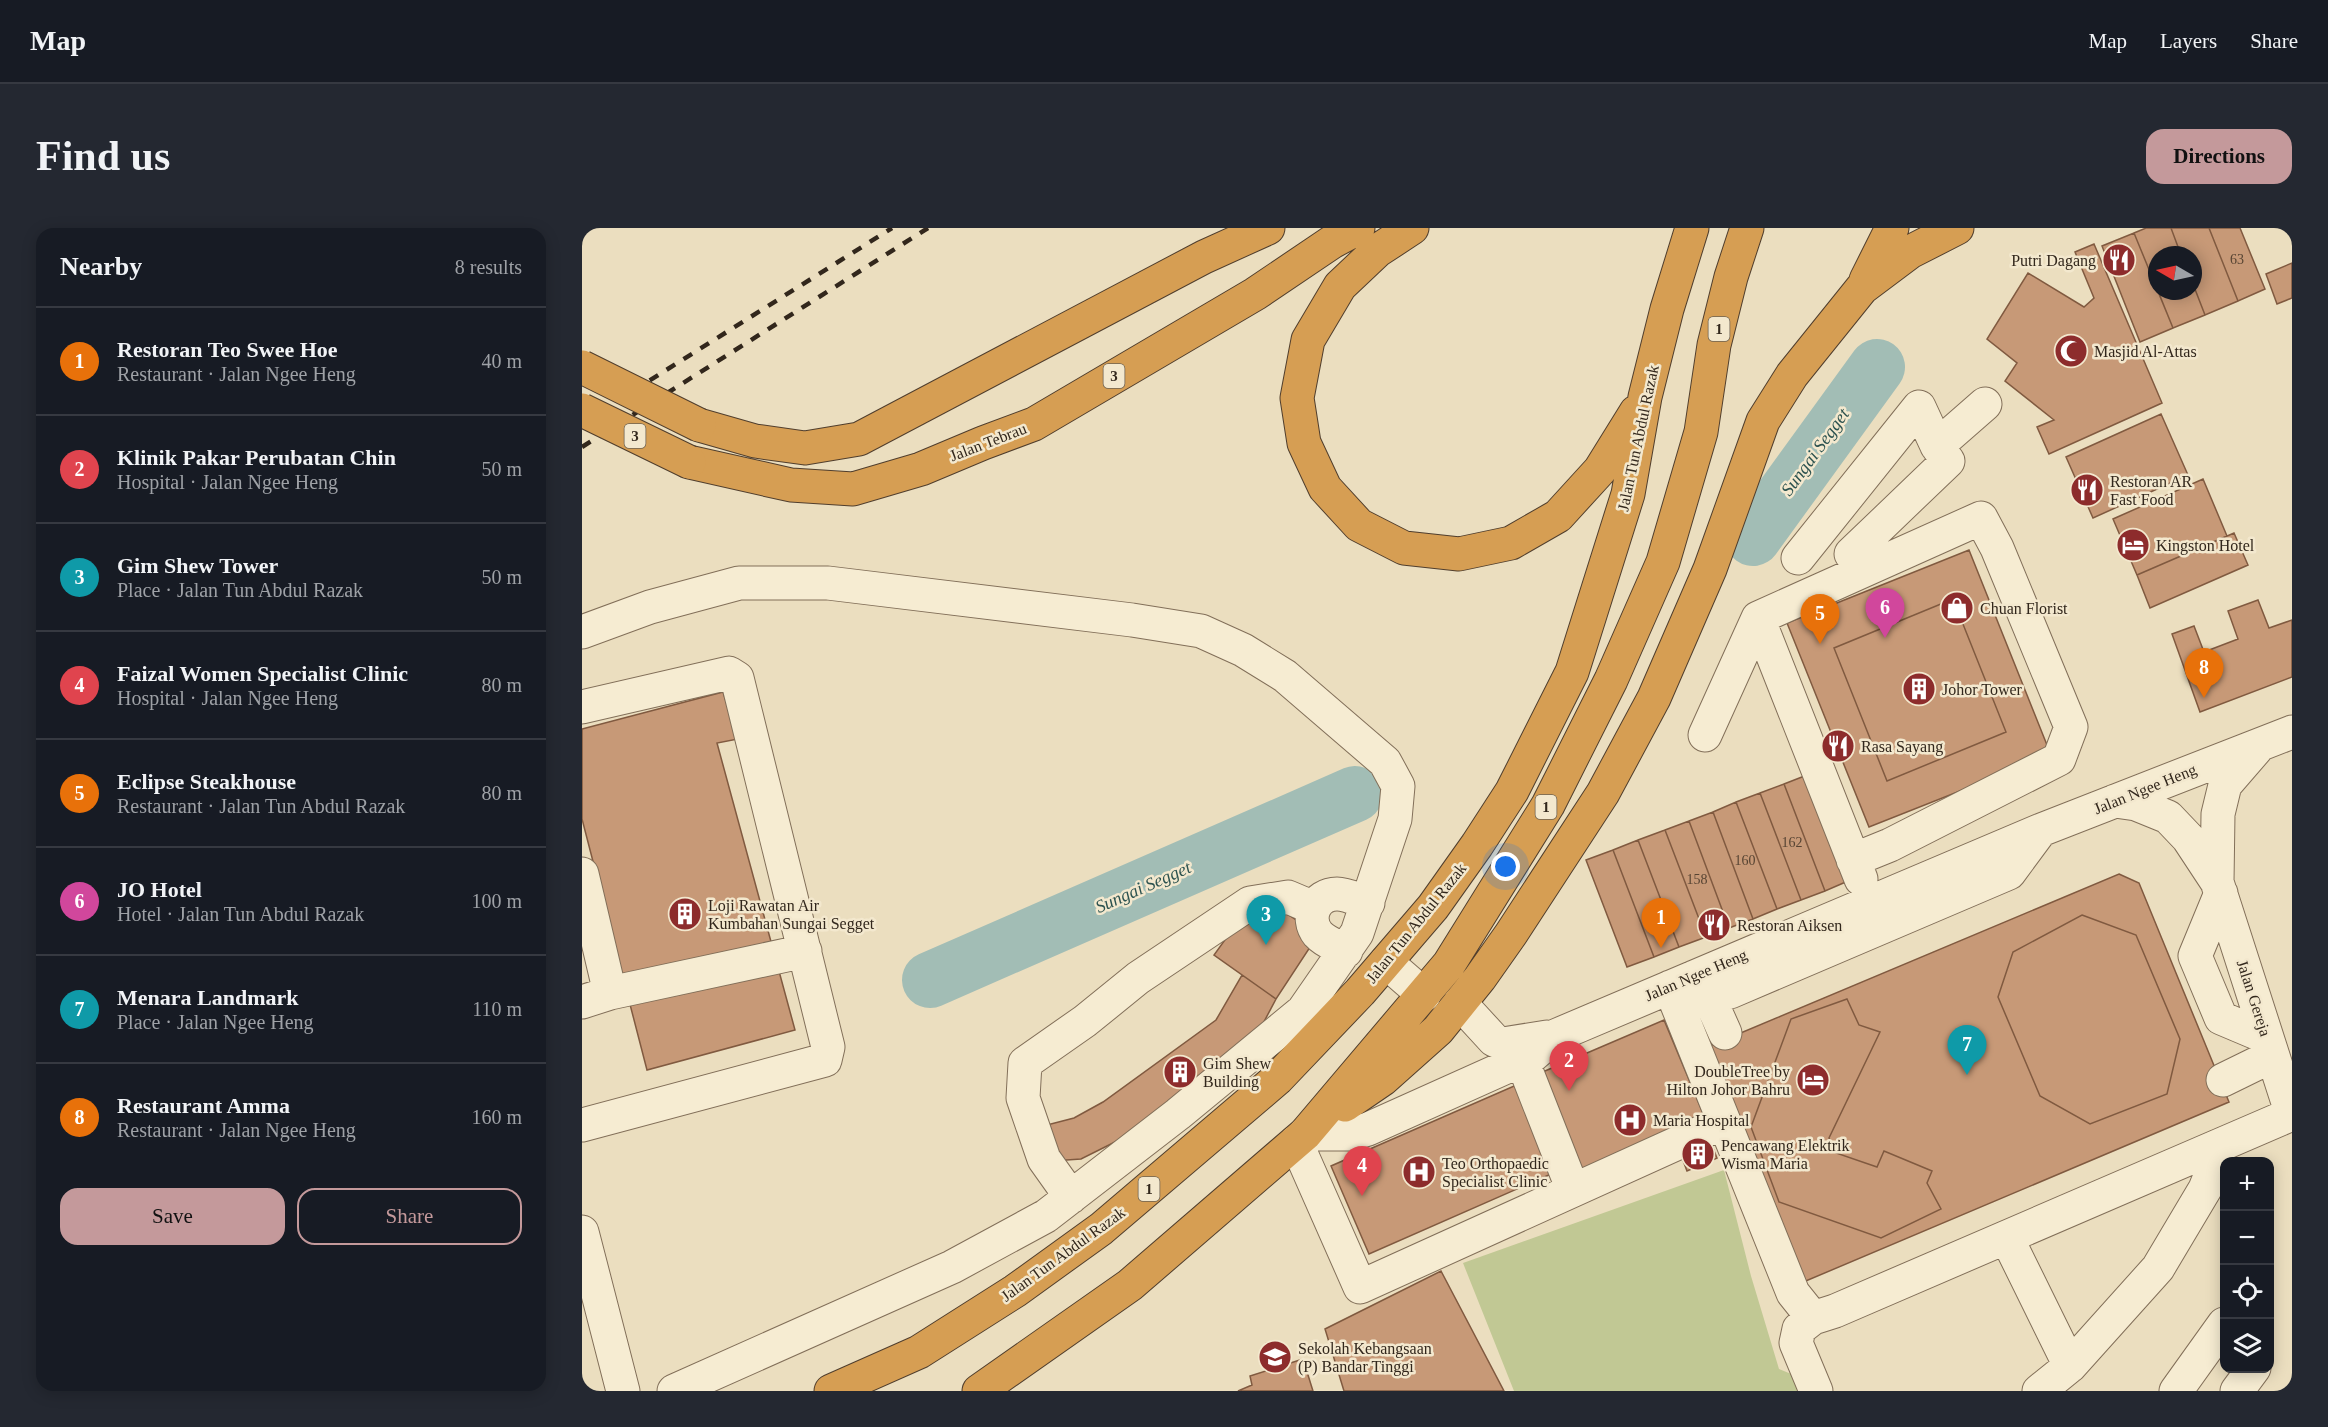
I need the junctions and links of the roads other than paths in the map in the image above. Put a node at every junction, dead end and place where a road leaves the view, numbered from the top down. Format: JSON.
{"nodes":[{"id":1,"x":1268,"y":228,"type":"edge"},
{"id":2,"x":1358,"y":228,"type":"edge"},
{"id":3,"x":1412,"y":228,"type":"edge"},
{"id":4,"x":1692,"y":228,"type":"edge"},
{"id":5,"x":1748,"y":228,"type":"edge"},
{"id":6,"x":1892,"y":228,"type":"edge"},
{"id":7,"x":1957,"y":228,"type":"edge"},
{"id":8,"x":1862,"y":288,"type":"junction"},
{"id":9,"x":582,"y":367,"type":"edge"},
{"id":10,"x":1645,"y":397,"type":"junction"},
{"id":11,"x":1985,"y":404,"type":"dead end"},
{"id":12,"x":582,"y":410,"type":"edge"},
{"id":13,"x":1937,"y":446,"type":"junction"},
{"id":14,"x":1851,"y":554,"type":"dead end"},
{"id":15,"x":1798,"y":558,"type":"dead end"},
{"id":16,"x":1758,"y":618,"type":"junction"},
{"id":17,"x":582,"y":632,"type":"edge"},
{"id":18,"x":582,"y":707,"type":"edge"},
{"id":19,"x":2292,"y":732,"type":"edge"},
{"id":20,"x":1705,"y":735,"type":"dead end"},
{"id":21,"x":2262,"y":743,"type":"junction"},
{"id":22,"x":2115,"y":801,"type":"junction"},
{"id":23,"x":2041,"y":830,"type":"junction"},
{"id":24,"x":1853,"y":860,"type":"junction"},
{"id":25,"x":582,"y":874,"type":"edge"},
{"id":26,"x":2219,"y":888,"type":"junction"},
{"id":27,"x":1870,"y":902,"type":"junction"},
{"id":28,"x":1368,"y":903,"type":"junction"},
{"id":29,"x":1314,"y":908,"type":"junction"},
{"id":30,"x":805,"y":951,"type":"junction"},
{"id":31,"x":1346,"y":951,"type":"junction"},
{"id":32,"x":1386,"y":962,"type":"junction"},
{"id":33,"x":1689,"y":984,"type":"junction"},
{"id":34,"x":1424,"y":995,"type":"junction"},
{"id":35,"x":596,"y":998,"type":"edge"},
{"id":36,"x":1460,"y":1003,"type":"junction"},
{"id":37,"x":1725,"y":1033,"type":"dead end"},
{"id":38,"x":1555,"y":1036,"type":"junction"},
{"id":39,"x":2269,"y":1047,"type":"junction"},
{"id":40,"x":1522,"y":1060,"type":"junction"},
{"id":41,"x":2223,"y":1080,"type":"dead end"},
{"id":42,"x":2292,"y":1114,"type":"edge"},
{"id":43,"x":1724,"y":1122,"type":"junction"},
{"id":44,"x":582,"y":1125,"type":"edge"},
{"id":45,"x":1300,"y":1138,"type":"junction"},
{"id":46,"x":2223,"y":1144,"type":"junction"},
{"id":47,"x":1574,"y":1190,"type":"junction"},
{"id":48,"x":1071,"y":1197,"type":"junction"},
{"id":49,"x":582,"y":1232,"type":"edge"},
{"id":50,"x":2007,"y":1238,"type":"junction"},
{"id":51,"x":1813,"y":1318,"type":"junction"},
{"id":52,"x":2220,"y":1330,"type":"edge"},
{"id":53,"x":2250,"y":1373,"type":"edge"},
{"id":54,"x":2054,"y":1383,"type":"edge"},
{"id":55,"x":623,"y":1391,"type":"edge"},
{"id":56,"x":674,"y":1391,"type":"edge"},
{"id":57,"x":831,"y":1391,"type":"edge"},
{"id":58,"x":979,"y":1391,"type":"edge"},
{"id":59,"x":1816,"y":1391,"type":"edge"},
{"id":60,"x":2176,"y":1391,"type":"edge"},
{"id":61,"x":2237,"y":1391,"type":"edge"}],
"edges":[{"from":1,"to":9,"type":"highway","number":"3","bridge":true},
{"from":2,"to":12,"type":"highway","name":"Jalan Tebrau","number":"3","bridge":true},
{"from":3,"to":10,"type":"highway"},
{"from":4,"to":10,"type":"highway","name":"Jalan Tun Abdul Razak","number":"1"},
{"from":5,"to":34,"type":"highway","number":"1"},
{"from":6,"to":8,"type":"highway"},
{"from":7,"to":8,"type":"highway"},
{"from":8,"to":36,"type":"highway"},
{"from":10,"to":32,"type":"highway","name":"Jalan Tun Abdul Razak","number":"1"},
{"from":11,"to":13,"type":"street"},
{"from":13,"to":14,"type":"street"},
{"from":13,"to":15,"type":"street"},
{"from":16,"to":20,"type":"street"},
{"from":16,"to":24,"type":"street"},
{"from":16,"to":24,"type":"street"},
{"from":17,"to":28,"type":"street"},
{"from":18,"to":30,"type":"street"},
{"from":19,"to":21,"type":"street","name":"Jalan Ngee Heng"},
{"from":21,"to":22,"type":"street","name":"Jalan Ngee Heng"},
{"from":21,"to":26,"type":"street","name":"Jalan Gereja"},
{"from":22,"to":23,"type":"street","name":"Jalan Ngee Heng"},
{"from":22,"to":26,"type":"street","name":"Jalan Gereja"},
{"from":23,"to":27,"type":"street","name":"Jalan Ngee Heng"},
{"from":23,"to":33,"type":"street"},
{"from":24,"to":27,"type":"street"},
{"from":25,"to":35,"type":"street"},
{"from":26,"to":39,"type":"street","name":"Jalan Gereja"},
{"from":26,"to":39,"type":"street"},
{"from":27,"to":33,"type":"street","name":"Jalan Ngee Heng"},
{"from":28,"to":29,"type":"street"},
{"from":28,"to":31,"type":"street"},
{"from":29,"to":31,"type":"street"},
{"from":29,"to":48,"type":"street"},
{"from":30,"to":35,"type":"street"},
{"from":30,"to":44,"type":"street"},
{"from":31,"to":48,"type":"street"},
{"from":32,"to":34,"type":"street"},
{"from":32,"to":57,"type":"highway","name":"Jalan Tun Abdul Razak","number":"1"},
{"from":33,"to":37,"type":"street"},
{"from":33,"to":38,"type":"street","name":"Jalan Ngee Heng"},
{"from":33,"to":43,"type":"street"},
{"from":34,"to":45,"type":"highway","number":"1"},
{"from":36,"to":38,"type":"street"},
{"from":36,"to":45,"type":"highway"},
{"from":38,"to":40,"type":"street","name":"Jalan Ngee Heng"},
{"from":39,"to":41,"type":"street"},
{"from":39,"to":42,"type":"street","name":"Jalan Gereja"},
{"from":40,"to":45,"type":"street","name":"Jalan Ngee Heng"},
{"from":40,"to":47,"type":"street"},
{"from":42,"to":46,"type":"street"},
{"from":43,"to":47,"type":"street"},
{"from":43,"to":51,"type":"street"},
{"from":45,"to":47,"type":"street"},
{"from":45,"to":58,"type":"highway","number":"1"},
{"from":46,"to":50,"type":"street"},
{"from":46,"to":54,"type":"street"},
{"from":48,"to":56,"type":"street"},
{"from":49,"to":55,"type":"street"},
{"from":50,"to":51,"type":"street"},
{"from":50,"to":54,"type":"street"},
{"from":51,"to":59,"type":"street"},
{"from":52,"to":60,"type":"street"},
{"from":53,"to":61,"type":"street"}]}
